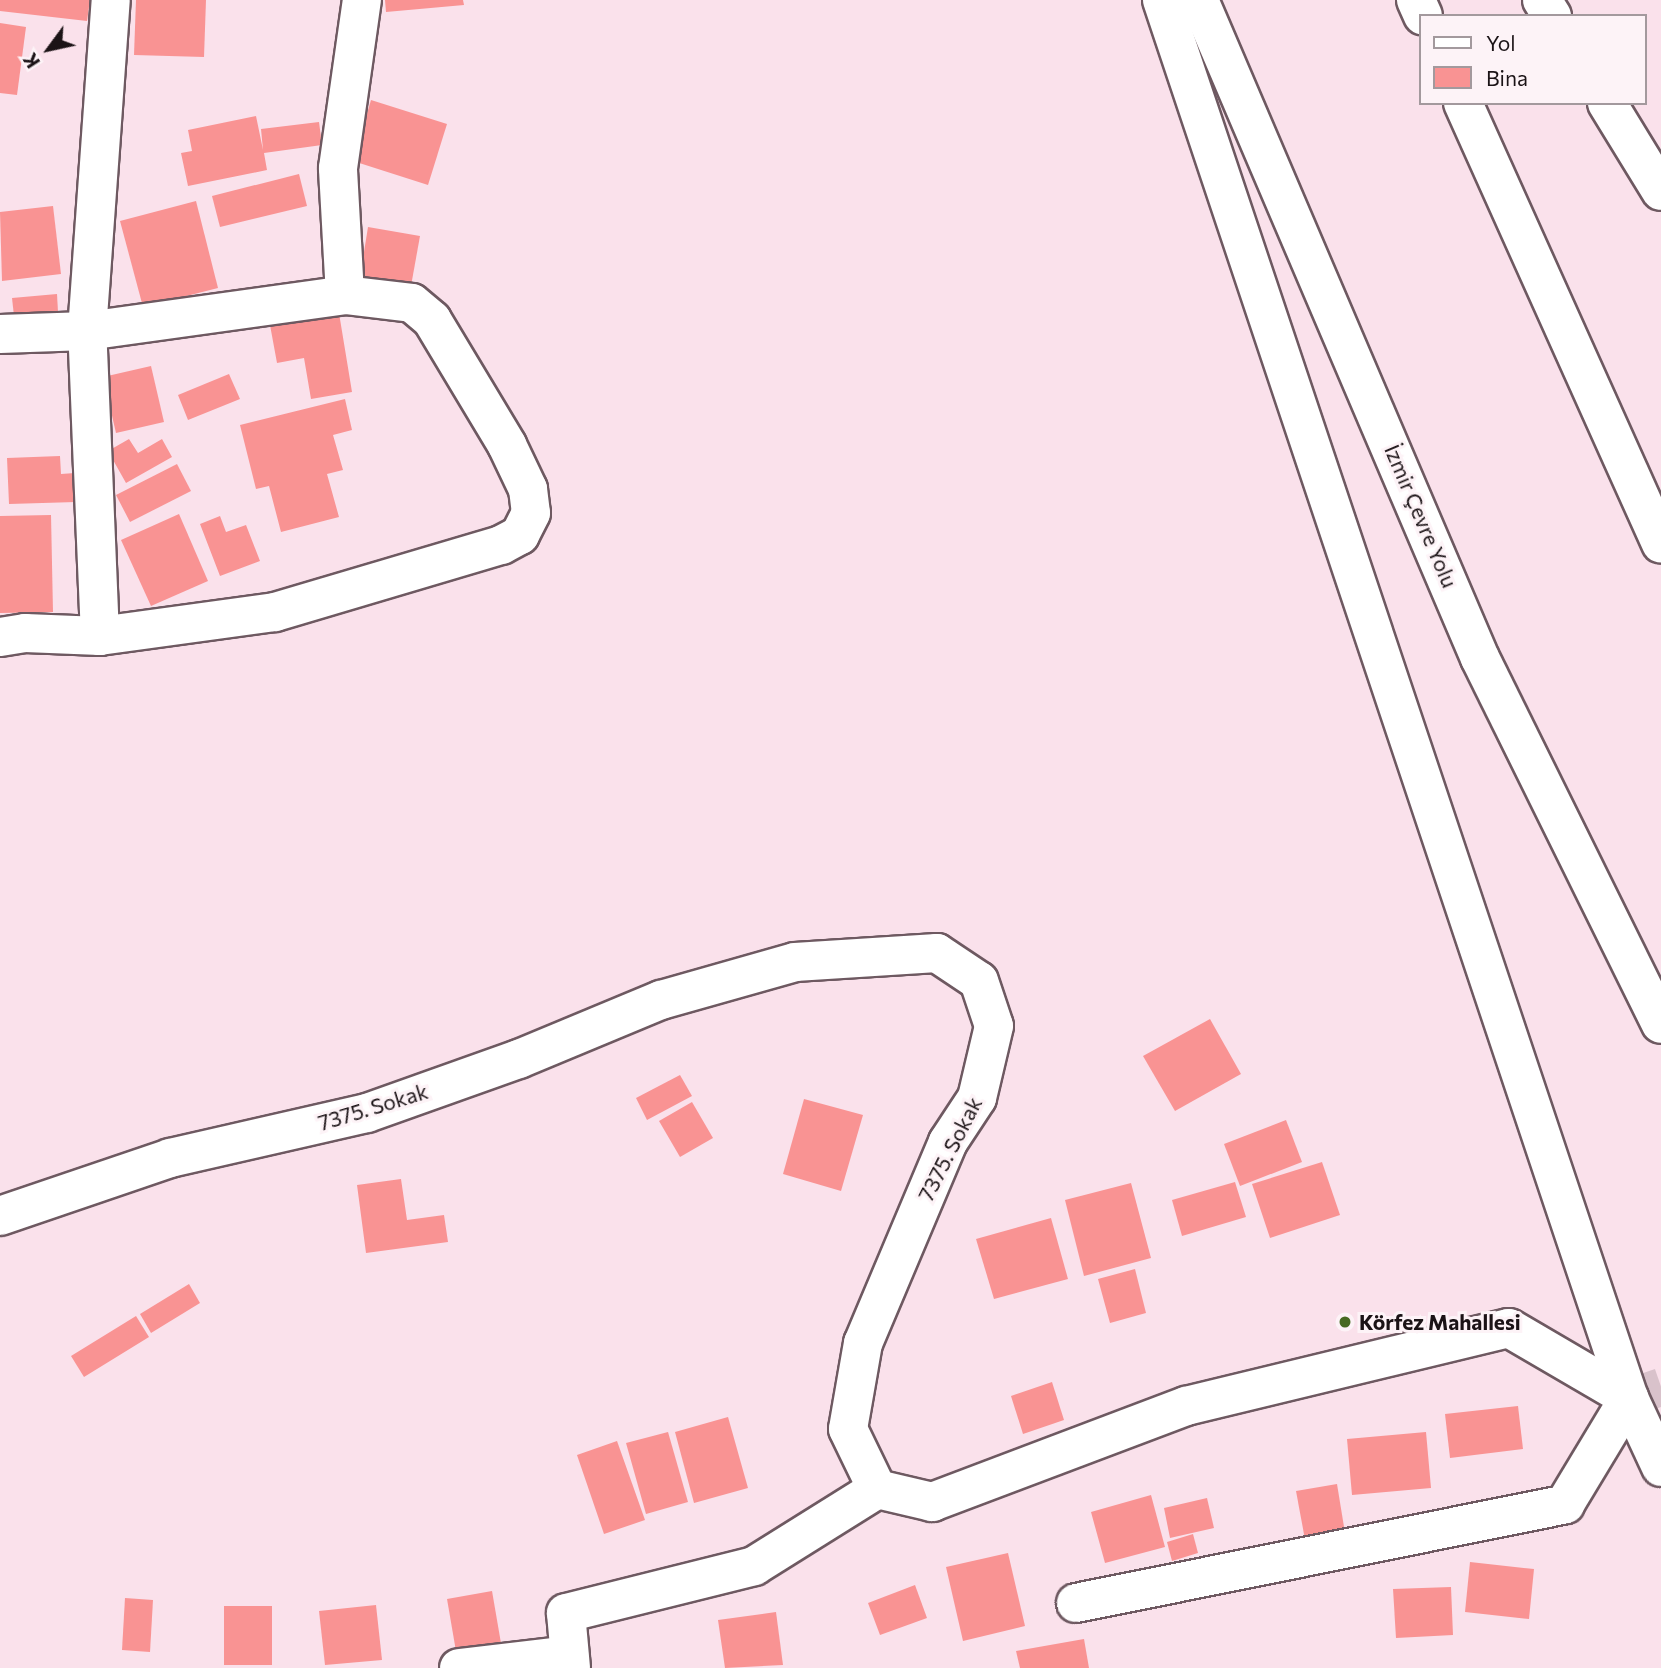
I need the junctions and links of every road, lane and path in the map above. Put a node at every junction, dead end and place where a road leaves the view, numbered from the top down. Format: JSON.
{"nodes":[{"id":1,"x":111,"y":0,"type":"edge"},
{"id":2,"x":362,"y":0,"type":"edge"},
{"id":3,"x":1162,"y":0,"type":"edge"},
{"id":4,"x":1199,"y":0,"type":"edge"},
{"id":5,"x":1464,"y":105,"type":"edge"},
{"id":6,"x":1607,"y":105,"type":"edge"},
{"id":7,"x":1661,"y":191,"type":"edge"},
{"id":8,"x":345,"y":295,"type":"junction"},
{"id":9,"x":87,"y":331,"type":"junction"},
{"id":10,"x":0,"y":334,"type":"edge"},
{"id":11,"x":1661,"y":544,"type":"edge"},
{"id":12,"x":100,"y":636,"type":"junction"},
{"id":13,"x":0,"y":637,"type":"edge"},
{"id":14,"x":1661,"y":1024,"type":"edge"},
{"id":15,"x":0,"y":1216,"type":"edge"},
{"id":16,"x":1629,"y":1398,"type":"junction"},
{"id":17,"x":1661,"y":1467,"type":"edge"},
{"id":18,"x":877,"y":1489,"type":"junction"},
{"id":19,"x":1076,"y":1603,"type":"dead end"},
{"id":20,"x":570,"y":1661,"type":"edge"},
{"id":21,"x":459,"y":1668,"type":"edge"}],
"edges":[{"from":1,"to":9,"type":"main road"},
{"from":2,"to":8,"type":"main road"},
{"from":3,"to":16,"type":"main road"},
{"from":4,"to":14,"type":"main road","name":"İzmir Çevre Yolu"},
{"from":5,"to":11,"type":"main road"},
{"from":6,"to":7,"type":"main road"},
{"from":8,"to":9,"type":"main road"},
{"from":8,"to":12,"type":"main road"},
{"from":9,"to":10,"type":"main road"},
{"from":9,"to":12,"type":"main road"},
{"from":12,"to":13,"type":"main road"},
{"from":15,"to":18,"type":"main road","name":"7375. Sokak"},
{"from":16,"to":17,"type":"main road"},
{"from":16,"to":18,"type":"main road"},
{"from":16,"to":19,"type":"main road"},
{"from":18,"to":20,"type":"main road"},
{"from":20,"to":21,"type":"main road"}]}
